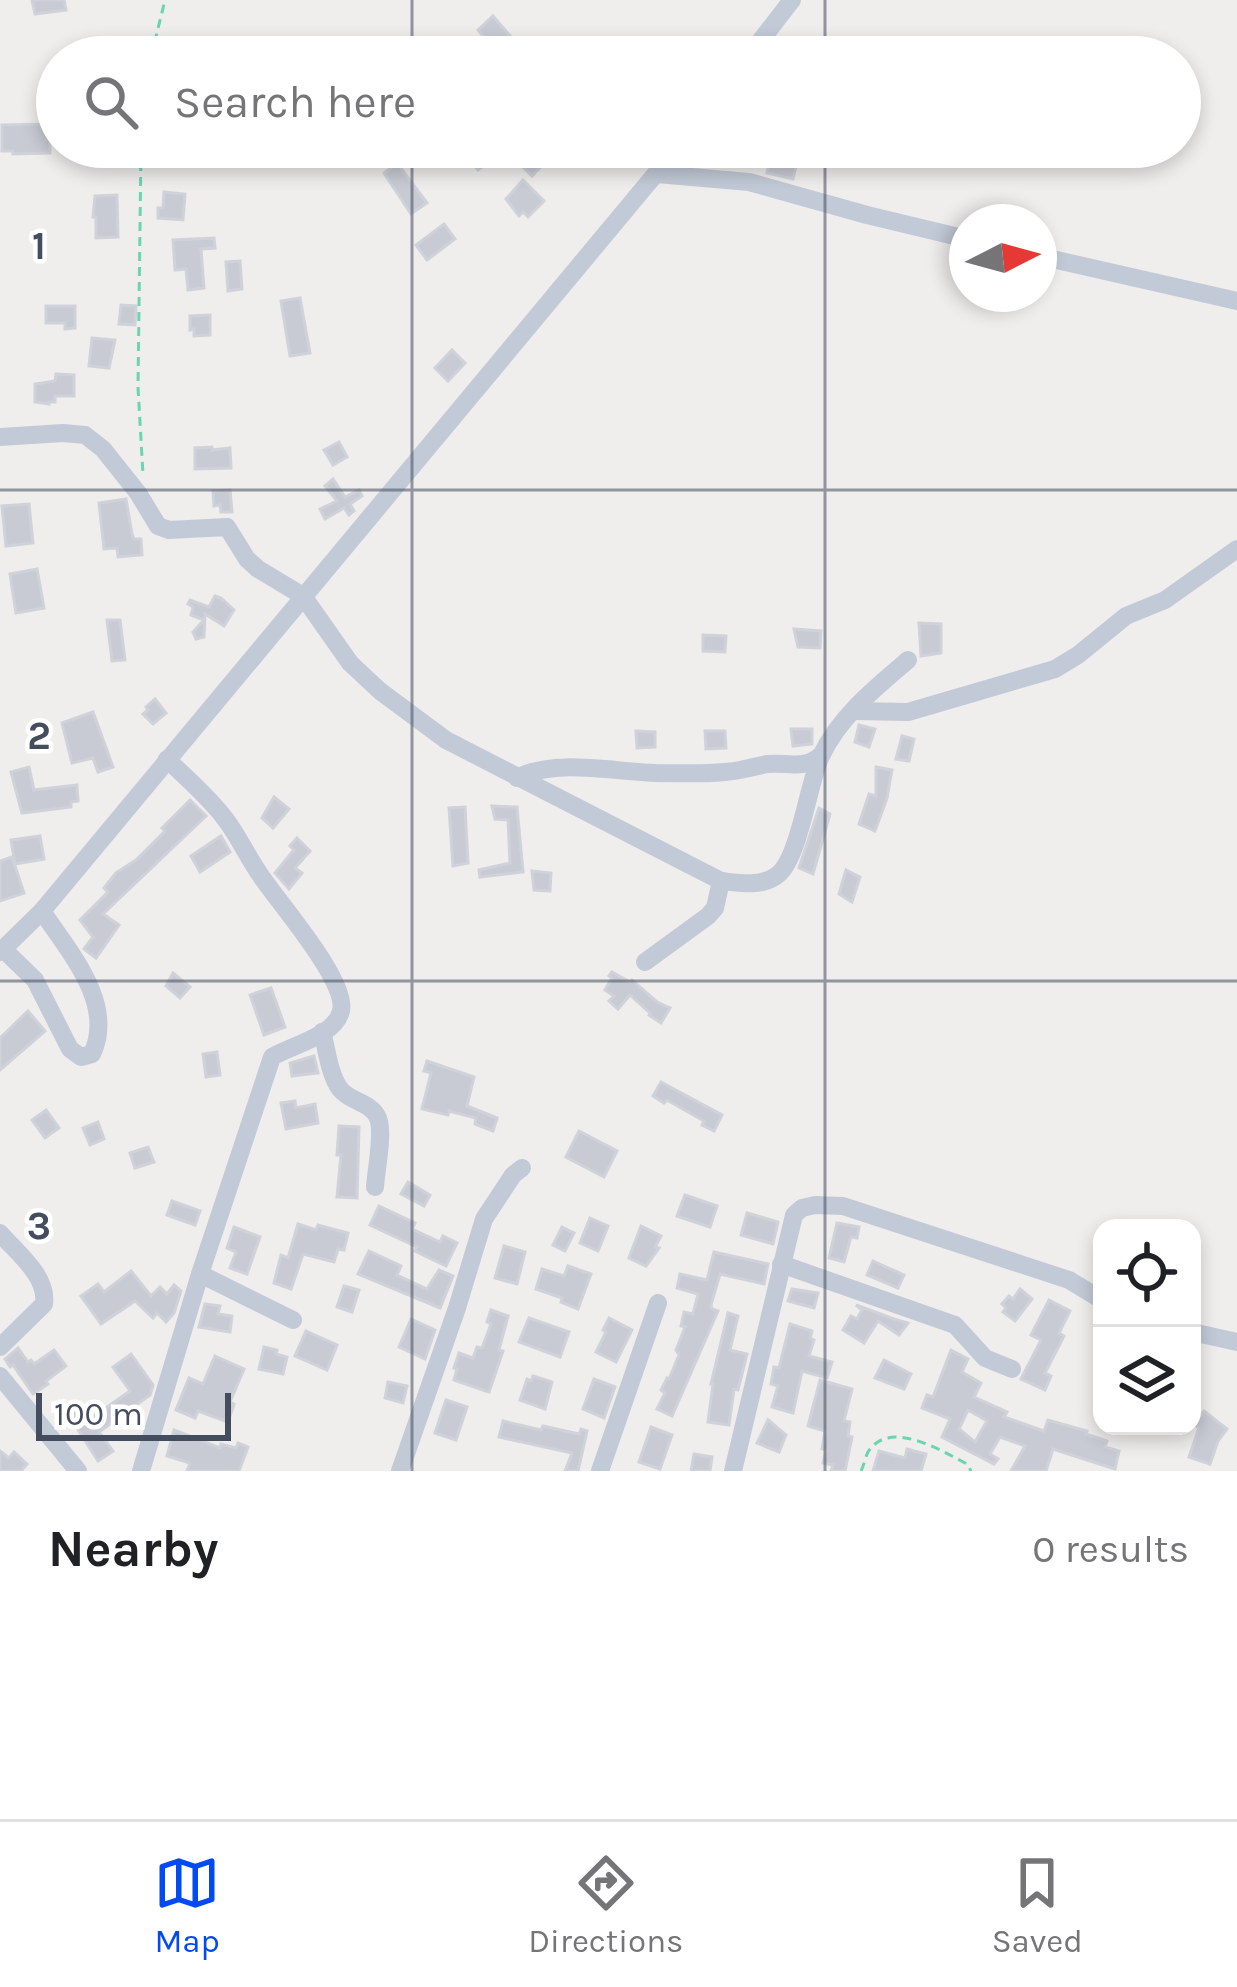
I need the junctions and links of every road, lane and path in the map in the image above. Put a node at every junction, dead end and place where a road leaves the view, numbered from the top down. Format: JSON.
{"nodes":[{"id":1,"x":161,"y":0,"type":"edge"},
{"id":2,"x":792,"y":0,"type":"edge"},
{"id":3,"x":156,"y":36,"type":"edge"},
{"id":4,"x":764,"y":36,"type":"edge"},
{"id":5,"x":141,"y":168,"type":"edge"},
{"id":6,"x":661,"y":168,"type":"edge"},
{"id":7,"x":656,"y":174,"type":"junction"},
{"id":8,"x":949,"y":235,"type":"edge"},
{"id":9,"x":1057,"y":260,"type":"edge"},
{"id":10,"x":1237,"y":302,"type":"edge"},
{"id":11,"x":0,"y":436,"type":"edge"},
{"id":12,"x":144,"y":503,"type":"junction"},
{"id":13,"x":1237,"y":549,"type":"edge"},
{"id":14,"x":303,"y":596,"type":"junction"},
{"id":15,"x":908,"y":660,"type":"dead end"},
{"id":16,"x":854,"y":711,"type":"junction"},
{"id":17,"x":820,"y":756,"type":"junction"},
{"id":18,"x":167,"y":759,"type":"junction"},
{"id":19,"x":517,"y":778,"type":"junction"},
{"id":20,"x":721,"y":881,"type":"junction"},
{"id":21,"x":42,"y":911,"type":"junction"},
{"id":22,"x":1,"y":951,"type":"edge"},
{"id":23,"x":645,"y":962,"type":"dead end"},
{"id":24,"x":322,"y":1032,"type":"junction"},
{"id":25,"x":522,"y":1168,"type":"dead end"},
{"id":26,"x":375,"y":1187,"type":"dead end"},
{"id":27,"x":0,"y":1233,"type":"edge"},
{"id":28,"x":781,"y":1264,"type":"junction"},
{"id":29,"x":200,"y":1274,"type":"junction"},
{"id":30,"x":1093,"y":1295,"type":"edge"},
{"id":31,"x":658,"y":1303,"type":"dead end"},
{"id":32,"x":293,"y":1320,"type":"dead end"},
{"id":33,"x":1201,"y":1334,"type":"edge"},
{"id":34,"x":1237,"y":1342,"type":"edge"},
{"id":35,"x":0,"y":1347,"type":"edge"},
{"id":36,"x":1012,"y":1369,"type":"dead end"},
{"id":37,"x":0,"y":1376,"type":"edge"},
{"id":38,"x":78,"y":1471,"type":"edge"},
{"id":39,"x":141,"y":1471,"type":"edge"},
{"id":40,"x":400,"y":1471,"type":"edge"},
{"id":41,"x":600,"y":1471,"type":"edge"},
{"id":42,"x":733,"y":1471,"type":"edge"},
{"id":43,"x":861,"y":1471,"type":"edge"},
{"id":44,"x":971,"y":1471,"type":"edge"}],
"edges":[{"from":1,"to":3,"type":"path"},
{"from":2,"to":4,"type":"street"},
{"from":5,"to":12,"type":"path"},
{"from":6,"to":7,"type":"street"},
{"from":7,"to":8,"type":"street"},
{"from":7,"to":14,"type":"street"},
{"from":9,"to":10,"type":"street"},
{"from":11,"to":12,"type":"street"},
{"from":12,"to":14,"type":"street"},
{"from":13,"to":16,"type":"street"},
{"from":14,"to":18,"type":"street"},
{"from":14,"to":19,"type":"street"},
{"from":15,"to":16,"type":"street"},
{"from":16,"to":17,"type":"street"},
{"from":17,"to":19,"type":"street"},
{"from":17,"to":20,"type":"street"},
{"from":18,"to":21,"type":"street"},
{"from":18,"to":24,"type":"street"},
{"from":19,"to":20,"type":"street"},
{"from":20,"to":23,"type":"street"},
{"from":21,"to":22,"type":"street"},
{"from":21,"to":22,"type":"street"},
{"from":24,"to":26,"type":"street"},
{"from":24,"to":29,"type":"street"},
{"from":25,"to":40,"type":"street"},
{"from":27,"to":35,"type":"street"},
{"from":28,"to":30,"type":"street"},
{"from":28,"to":36,"type":"street"},
{"from":28,"to":42,"type":"street"},
{"from":29,"to":32,"type":"street"},
{"from":29,"to":39,"type":"street"},
{"from":31,"to":41,"type":"street"},
{"from":33,"to":34,"type":"street"},
{"from":37,"to":38,"type":"street"},
{"from":43,"to":44,"type":"path"}]}
